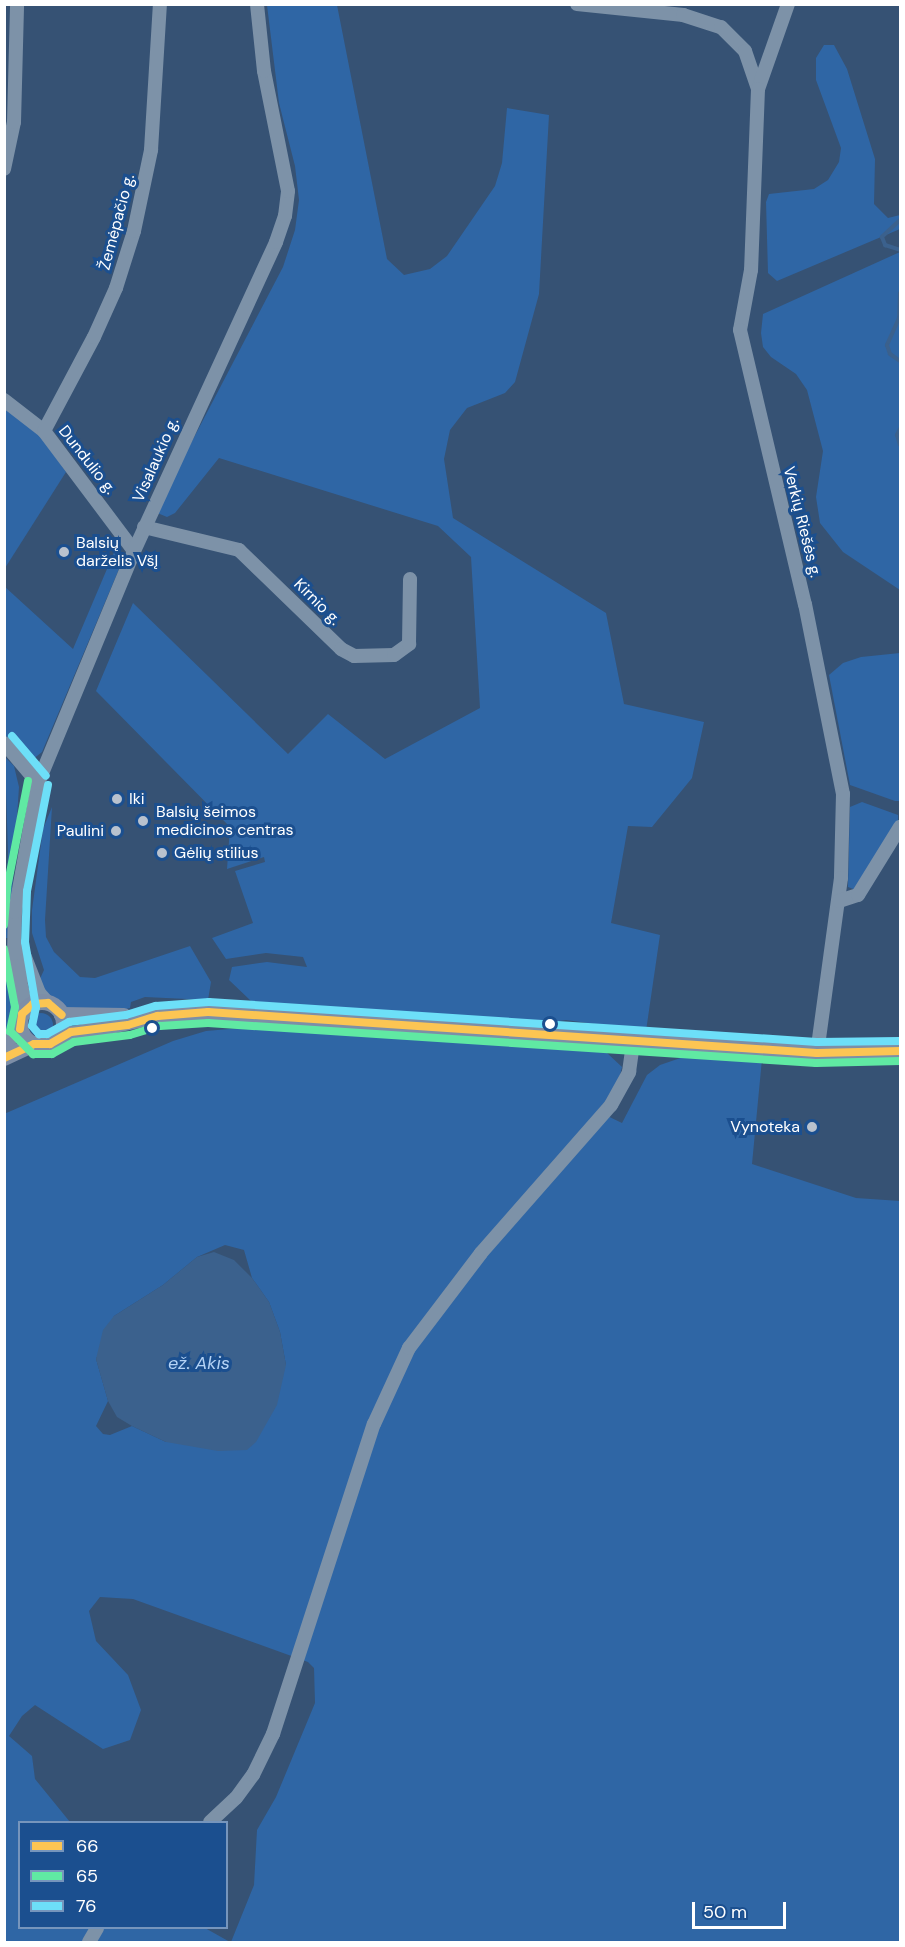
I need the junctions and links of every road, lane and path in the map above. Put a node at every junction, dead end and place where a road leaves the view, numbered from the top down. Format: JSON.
{"nodes":[{"id":1,"x":17,"y":4,"type":"edge"},
{"id":2,"x":160,"y":4,"type":"edge"},
{"id":3,"x":257,"y":4,"type":"edge"},
{"id":4,"x":577,"y":4,"type":"edge"},
{"id":5,"x":788,"y":4,"type":"edge"},
{"id":6,"x":758,"y":89,"type":"junction"},
{"id":7,"x":4,"y":169,"type":"edge"},
{"id":8,"x":4,"y":400,"type":"edge"},
{"id":9,"x":44,"y":431,"type":"junction"},
{"id":10,"x":144,"y":527,"type":"junction"},
{"id":11,"x":134,"y":551,"type":"junction"},
{"id":12,"x":410,"y":579,"type":"dead end"},
{"id":13,"x":4,"y":743,"type":"edge"},
{"id":14,"x":38,"y":783,"type":"junction"},
{"id":15,"x":900,"y":827,"type":"edge"},
{"id":16,"x":838,"y":901,"type":"junction"},
{"id":17,"x":15,"y":928,"type":"junction"},
{"id":18,"x":48,"y":1003,"type":"junction"},
{"id":19,"x":26,"y":1008,"type":"junction"},
{"id":20,"x":62,"y":1015,"type":"junction"},
{"id":21,"x":143,"y":1019,"type":"junction"},
{"id":22,"x":20,"y":1029,"type":"junction"},
{"id":23,"x":59,"y":1037,"type":"junction"},
{"id":24,"x":633,"y":1042,"type":"junction"},
{"id":25,"x":4,"y":1044,"type":"edge"},
{"id":26,"x":34,"y":1044,"type":"junction"},
{"id":27,"x":900,"y":1051,"type":"edge"},
{"id":28,"x":817,"y":1053,"type":"junction"},
{"id":29,"x":4,"y":1058,"type":"edge"},
{"id":30,"x":211,"y":1821,"type":"edge"},
{"id":31,"x":97,"y":1929,"type":"edge"},
{"id":32,"x":88,"y":1942,"type":"edge"}],
"edges":[{"from":1,"to":7,"type":"street"},
{"from":2,"to":9,"type":"street","name":"Žemėpačio g."},
{"from":3,"to":10,"type":"street","name":"Visalaukio g."},
{"from":4,"to":6,"type":"street"},
{"from":5,"to":6,"type":"street","name":"Verkių Riešės g."},
{"from":6,"to":16,"type":"street","name":"Verkių Riešės g."},
{"from":8,"to":9,"type":"street","name":"Dundulio g."},
{"from":9,"to":11,"type":"street","name":"Dundulio g."},
{"from":10,"to":11,"type":"street","name":"Visalaukio g."},
{"from":10,"to":12,"type":"street","name":"Kirnio g."},
{"from":11,"to":14,"type":"street","name":"Visalaukio g."},
{"from":13,"to":14,"type":"street"},
{"from":14,"to":17,"type":"street","name":"Visalaukio g."},
{"from":15,"to":16,"type":"street"},
{"from":16,"to":28,"type":"street","name":"Verkių Riešės g."},
{"from":17,"to":18,"type":"street","name":"Visalaukio g."},
{"from":17,"to":19,"type":"street","name":"Visalaukio g."},
{"from":18,"to":19,"type":"main road"},
{"from":18,"to":20,"type":"main road"},
{"from":19,"to":22,"type":"main road"},
{"from":20,"to":21,"type":"main road"},
{"from":20,"to":23,"type":"main road"},
{"from":21,"to":23,"type":"main road"},
{"from":21,"to":24,"type":"main road"},
{"from":22,"to":25,"type":"main road"},
{"from":22,"to":26,"type":"main road"},
{"from":23,"to":26,"type":"main road"},
{"from":24,"to":28,"type":"main road"},
{"from":24,"to":30,"type":"street"},
{"from":26,"to":29,"type":"main road"},
{"from":27,"to":28,"type":"main road"},
{"from":31,"to":32,"type":"street"}]}
